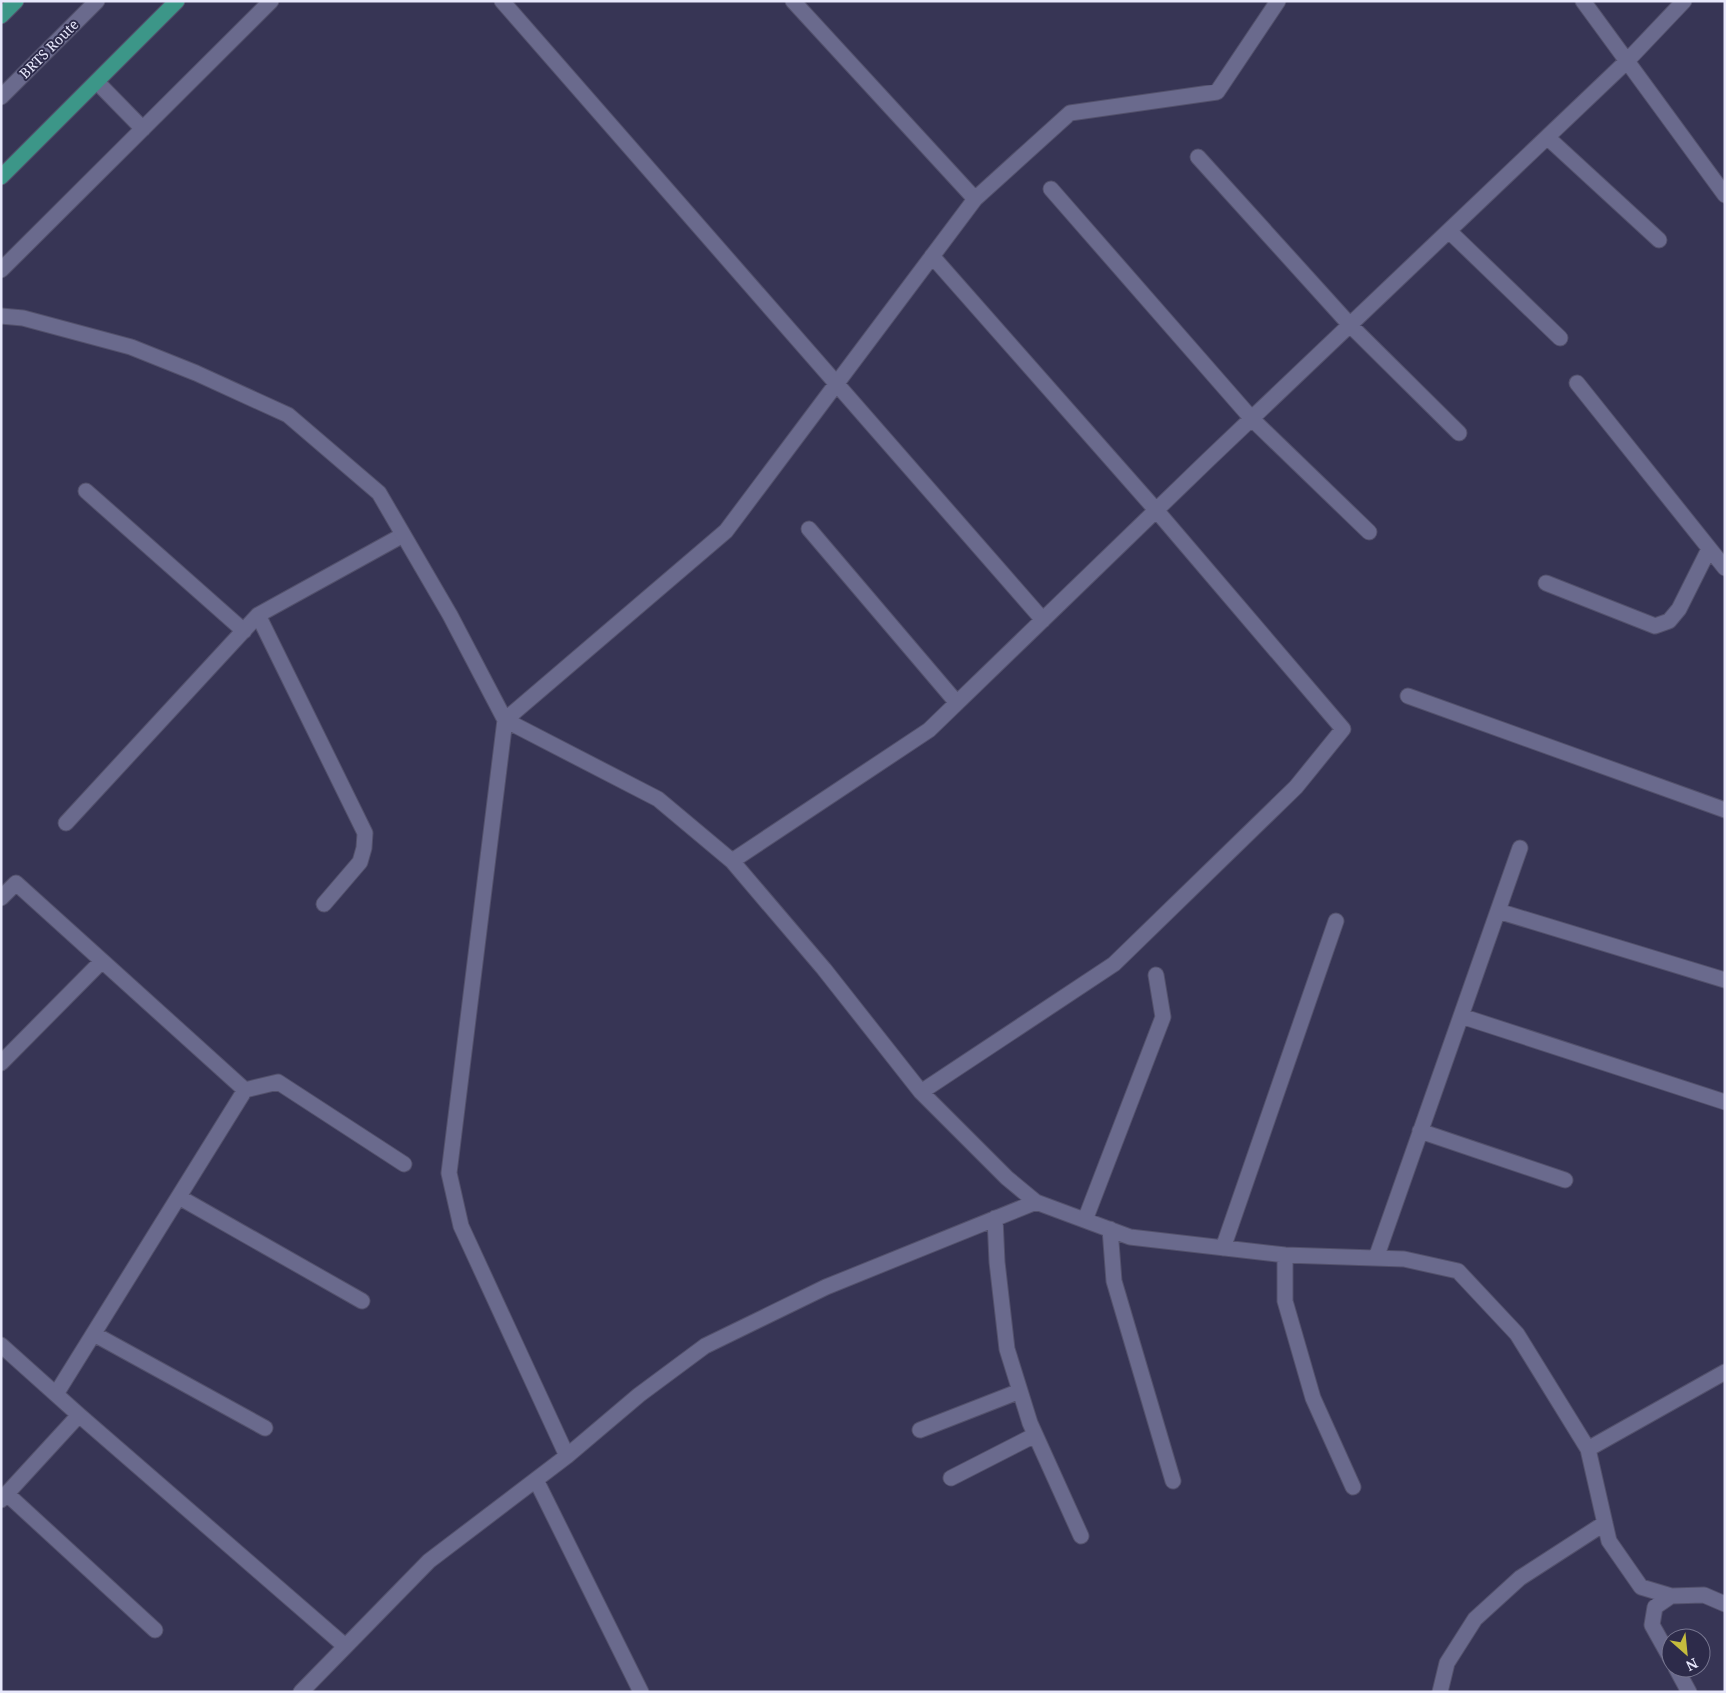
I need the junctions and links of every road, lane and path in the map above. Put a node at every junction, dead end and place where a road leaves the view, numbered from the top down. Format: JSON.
{"nodes":[{"id":1,"x":16,"y":1,"type":"edge"},
{"id":2,"x":97,"y":1,"type":"edge"},
{"id":3,"x":177,"y":1,"type":"edge"},
{"id":4,"x":271,"y":1,"type":"edge"},
{"id":5,"x":502,"y":1,"type":"edge"},
{"id":6,"x":793,"y":1,"type":"edge"},
{"id":7,"x":1278,"y":1,"type":"edge"},
{"id":8,"x":1583,"y":1,"type":"edge"},
{"id":9,"x":1684,"y":1,"type":"edge"},
{"id":10,"x":1,"y":16,"type":"edge"},
{"id":11,"x":1627,"y":61,"type":"junction"},
{"id":12,"x":97,"y":82,"type":"junction"},
{"id":13,"x":1,"y":97,"type":"edge"},
{"id":14,"x":143,"y":129,"type":"junction"},
{"id":15,"x":1547,"y":137,"type":"junction"},
{"id":16,"x":1198,"y":157,"type":"dead end"},
{"id":17,"x":1,"y":177,"type":"edge"},
{"id":18,"x":1051,"y":189,"type":"dead end"},
{"id":19,"x":1725,"y":195,"type":"edge"},
{"id":20,"x":975,"y":199,"type":"junction"},
{"id":21,"x":1449,"y":231,"type":"junction"},
{"id":22,"x":1659,"y":240,"type":"dead end"},
{"id":23,"x":932,"y":256,"type":"junction"},
{"id":24,"x":1,"y":270,"type":"edge"},
{"id":25,"x":1,"y":316,"type":"edge"},
{"id":26,"x":1350,"y":325,"type":"junction"},
{"id":27,"x":1560,"y":338,"type":"dead end"},
{"id":28,"x":837,"y":383,"type":"junction"},
{"id":29,"x":1577,"y":383,"type":"dead end"},
{"id":30,"x":1252,"y":419,"type":"junction"},
{"id":31,"x":1459,"y":434,"type":"dead end"},
{"id":32,"x":86,"y":491,"type":"dead end"},
{"id":33,"x":1156,"y":510,"type":"junction"},
{"id":34,"x":809,"y":530,"type":"dead end"},
{"id":35,"x":1369,"y":532,"type":"dead end"},
{"id":36,"x":404,"y":536,"type":"junction"},
{"id":37,"x":1709,"y":549,"type":"junction"},
{"id":38,"x":1725,"y":568,"type":"edge"},
{"id":39,"x":1546,"y":584,"type":"dead end"},
{"id":40,"x":258,"y":615,"type":"junction"},
{"id":41,"x":1043,"y":620,"type":"junction"},
{"id":42,"x":244,"y":631,"type":"junction"},
{"id":43,"x":1408,"y":696,"type":"dead end"},
{"id":44,"x":957,"y":703,"type":"junction"},
{"id":45,"x":505,"y":720,"type":"junction"},
{"id":46,"x":1725,"y":810,"type":"edge"},
{"id":47,"x":66,"y":823,"type":"dead end"},
{"id":48,"x":1520,"y":848,"type":"dead end"},
{"id":49,"x":732,"y":861,"type":"junction"},
{"id":50,"x":1,"y":898,"type":"edge"},
{"id":51,"x":324,"y":904,"type":"dead end"},
{"id":52,"x":1498,"y":911,"type":"junction"},
{"id":53,"x":1336,"y":921,"type":"dead end"},
{"id":54,"x":102,"y":961,"type":"junction"},
{"id":55,"x":1156,"y":976,"type":"dead end"},
{"id":56,"x":1725,"y":980,"type":"edge"},
{"id":57,"x":1461,"y":1016,"type":"junction"},
{"id":58,"x":1,"y":1063,"type":"edge"},
{"id":59,"x":245,"y":1090,"type":"junction"},
{"id":60,"x":922,"y":1092,"type":"junction"},
{"id":61,"x":1725,"y":1102,"type":"edge"},
{"id":62,"x":1420,"y":1131,"type":"junction"},
{"id":63,"x":404,"y":1164,"type":"dead end"},
{"id":64,"x":1565,"y":1180,"type":"dead end"},
{"id":65,"x":180,"y":1197,"type":"junction"},
{"id":66,"x":1036,"y":1202,"type":"junction"},
{"id":67,"x":994,"y":1218,"type":"junction"},
{"id":68,"x":1085,"y":1220,"type":"junction"},
{"id":69,"x":1110,"y":1229,"type":"junction"},
{"id":70,"x":1224,"y":1248,"type":"junction"},
{"id":71,"x":1285,"y":1255,"type":"junction"},
{"id":72,"x":1376,"y":1258,"type":"junction"},
{"id":73,"x":362,"y":1301,"type":"dead end"},
{"id":74,"x":94,"y":1334,"type":"junction"},
{"id":75,"x":1,"y":1345,"type":"edge"},
{"id":76,"x":1725,"y":1372,"type":"edge"},
{"id":77,"x":1020,"y":1391,"type":"junction"},
{"id":78,"x":56,"y":1394,"type":"junction"},
{"id":79,"x":79,"y":1415,"type":"junction"},
{"id":80,"x":265,"y":1428,"type":"dead end"},
{"id":81,"x":920,"y":1430,"type":"dead end"},
{"id":82,"x":1035,"y":1435,"type":"junction"},
{"id":83,"x":1588,"y":1449,"type":"junction"},
{"id":84,"x":567,"y":1456,"type":"junction"},
{"id":85,"x":951,"y":1478,"type":"dead end"},
{"id":86,"x":536,"y":1480,"type":"junction"},
{"id":87,"x":1173,"y":1481,"type":"dead end"},
{"id":88,"x":1354,"y":1487,"type":"dead end"},
{"id":89,"x":4,"y":1497,"type":"edge"},
{"id":90,"x":1605,"y":1523,"type":"junction"},
{"id":91,"x":1081,"y":1536,"type":"dead end"},
{"id":92,"x":1671,"y":1596,"type":"junction"},
{"id":93,"x":1725,"y":1604,"type":"edge"},
{"id":94,"x":155,"y":1630,"type":"dead end"},
{"id":95,"x":1661,"y":1642,"type":"edge"},
{"id":96,"x":345,"y":1646,"type":"junction"},
{"id":97,"x":1682,"y":1678,"type":"edge"},
{"id":98,"x":301,"y":1692,"type":"edge"},
{"id":99,"x":641,"y":1692,"type":"edge"},
{"id":100,"x":1440,"y":1692,"type":"edge"},
{"id":101,"x":1690,"y":1692,"type":"edge"}],
"edges":[{"from":1,"to":10,"type":"main road"},
{"from":2,"to":13,"type":"street","name":"BRTS Route"},
{"from":3,"to":12,"type":"main road"},
{"from":4,"to":14,"type":"street"},
{"from":5,"to":28,"type":"street"},
{"from":6,"to":20,"type":"street"},
{"from":7,"to":20,"type":"street"},
{"from":8,"to":11,"type":"street"},
{"from":9,"to":11,"type":"street"},
{"from":11,"to":15,"type":"street"},
{"from":11,"to":19,"type":"street"},
{"from":12,"to":14,"type":"street"},
{"from":12,"to":17,"type":"main road"},
{"from":14,"to":24,"type":"street"},
{"from":15,"to":21,"type":"street"},
{"from":15,"to":22,"type":"street"},
{"from":16,"to":26,"type":"street"},
{"from":18,"to":30,"type":"street"},
{"from":20,"to":23,"type":"street"},
{"from":21,"to":26,"type":"street"},
{"from":21,"to":27,"type":"street"},
{"from":23,"to":28,"type":"street"},
{"from":23,"to":33,"type":"street"},
{"from":25,"to":36,"type":"street"},
{"from":26,"to":30,"type":"street"},
{"from":26,"to":31,"type":"street"},
{"from":28,"to":41,"type":"street"},
{"from":28,"to":45,"type":"street"},
{"from":29,"to":37,"type":"street"},
{"from":30,"to":33,"type":"street"},
{"from":30,"to":35,"type":"street"},
{"from":32,"to":42,"type":"street"},
{"from":33,"to":41,"type":"street"},
{"from":33,"to":60,"type":"street"},
{"from":34,"to":44,"type":"street"},
{"from":36,"to":40,"type":"street"},
{"from":36,"to":45,"type":"street"},
{"from":37,"to":38,"type":"street"},
{"from":37,"to":39,"type":"street"},
{"from":40,"to":42,"type":"street"},
{"from":40,"to":51,"type":"street"},
{"from":41,"to":44,"type":"street"},
{"from":42,"to":47,"type":"street"},
{"from":43,"to":46,"type":"street"},
{"from":44,"to":49,"type":"street"},
{"from":45,"to":49,"type":"street"},
{"from":45,"to":84,"type":"street"},
{"from":48,"to":52,"type":"street"},
{"from":49,"to":60,"type":"street"},
{"from":50,"to":54,"type":"street"},
{"from":52,"to":56,"type":"street"},
{"from":52,"to":57,"type":"street"},
{"from":53,"to":70,"type":"street"},
{"from":54,"to":58,"type":"street"},
{"from":54,"to":59,"type":"street"},
{"from":55,"to":68,"type":"street"},
{"from":57,"to":61,"type":"street"},
{"from":57,"to":62,"type":"street"},
{"from":59,"to":63,"type":"street"},
{"from":59,"to":65,"type":"street"},
{"from":60,"to":66,"type":"street"},
{"from":62,"to":64,"type":"street"},
{"from":62,"to":72,"type":"street"},
{"from":65,"to":73,"type":"street"},
{"from":65,"to":74,"type":"street"},
{"from":66,"to":67,"type":"street"},
{"from":66,"to":68,"type":"street"},
{"from":67,"to":77,"type":"street"},
{"from":67,"to":84,"type":"street"},
{"from":68,"to":69,"type":"street"},
{"from":69,"to":70,"type":"street"},
{"from":69,"to":87,"type":"street"},
{"from":70,"to":71,"type":"street"},
{"from":71,"to":72,"type":"street"},
{"from":71,"to":88,"type":"street"},
{"from":72,"to":83,"type":"street"},
{"from":74,"to":78,"type":"street"},
{"from":74,"to":80,"type":"street"},
{"from":75,"to":78,"type":"street"},
{"from":76,"to":83,"type":"street"},
{"from":77,"to":81,"type":"street"},
{"from":77,"to":82,"type":"street"},
{"from":78,"to":79,"type":"street"},
{"from":79,"to":89,"type":"street"},
{"from":79,"to":96,"type":"street"},
{"from":82,"to":85,"type":"street"},
{"from":82,"to":91,"type":"street"},
{"from":83,"to":90,"type":"street"},
{"from":84,"to":86,"type":"street"},
{"from":86,"to":96,"type":"street"},
{"from":86,"to":99,"type":"street"},
{"from":89,"to":94,"type":"street"},
{"from":90,"to":92,"type":"street"},
{"from":90,"to":100,"type":"street"},
{"from":92,"to":93,"type":"street"},
{"from":92,"to":95,"type":"street"},
{"from":96,"to":98,"type":"street"},
{"from":97,"to":101,"type":"street"}]}
